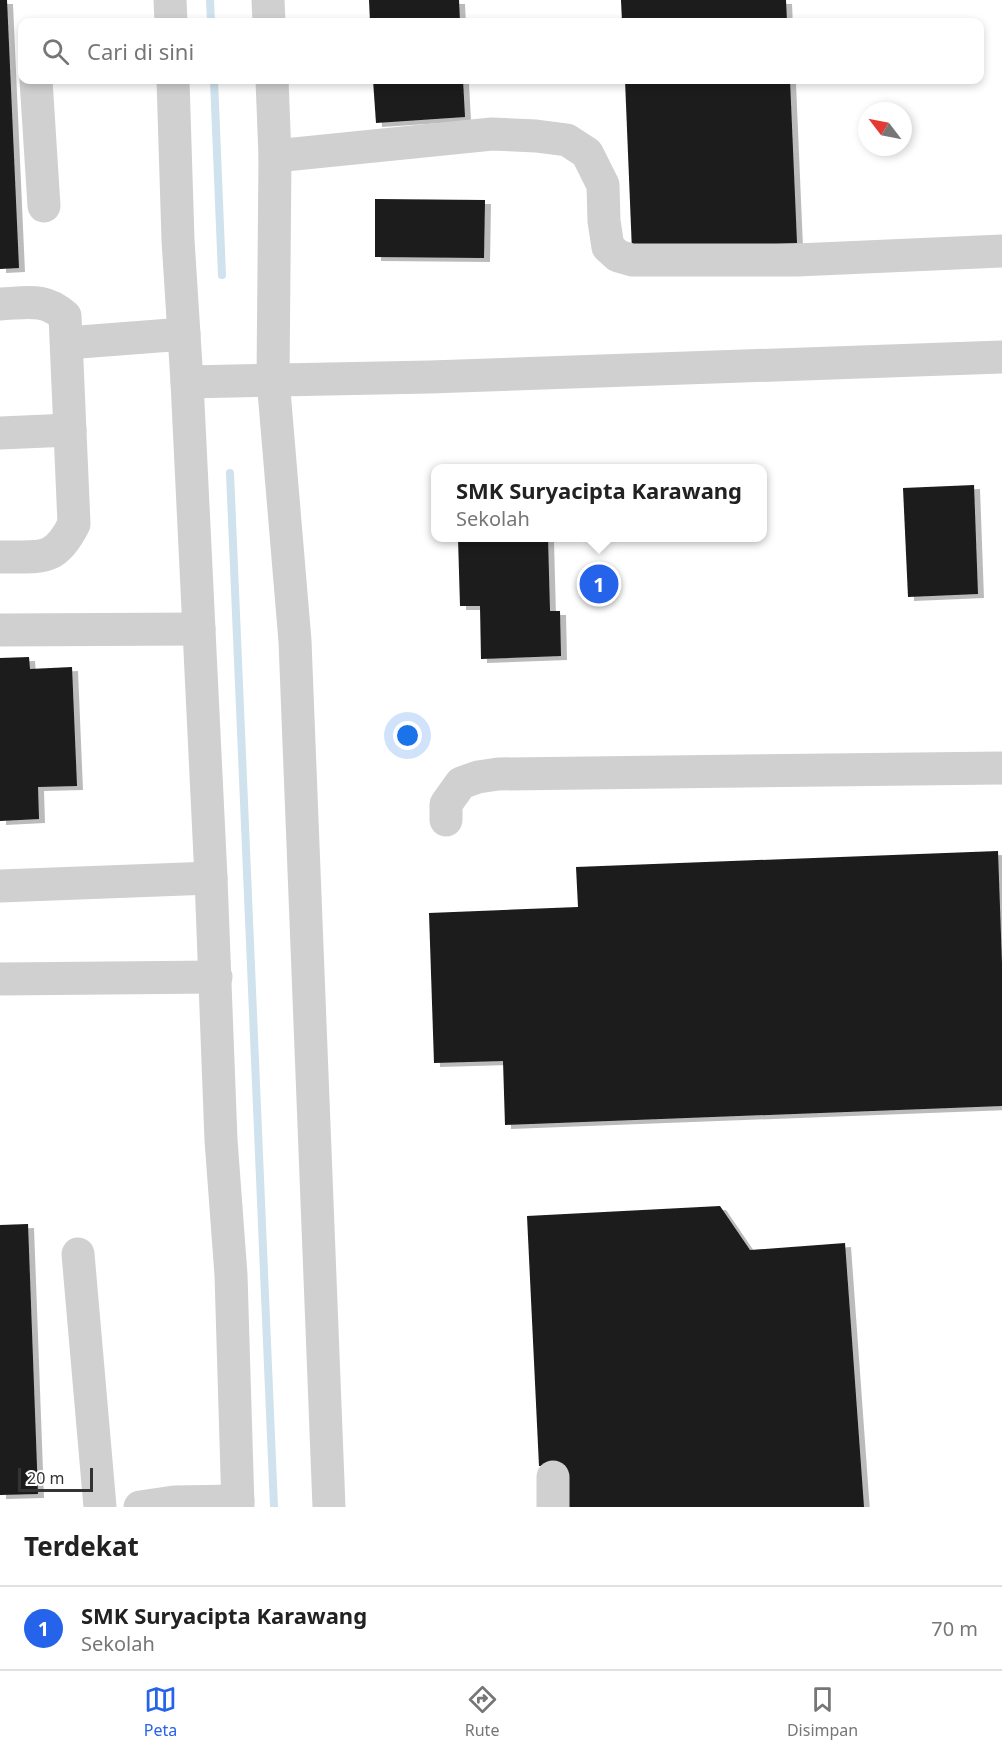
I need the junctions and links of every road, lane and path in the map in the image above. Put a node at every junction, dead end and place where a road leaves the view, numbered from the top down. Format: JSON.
{"nodes":[{"id":1,"x":170,"y":0,"type":"edge"},
{"id":2,"x":268,"y":0,"type":"edge"},
{"id":3,"x":171,"y":18,"type":"edge"},
{"id":4,"x":269,"y":18,"type":"edge"},
{"id":5,"x":36,"y":84,"type":"edge"},
{"id":6,"x":173,"y":84,"type":"edge"},
{"id":7,"x":272,"y":84,"type":"edge"},
{"id":8,"x":275,"y":156,"type":"junction"},
{"id":9,"x":44,"y":206,"type":"dead end"},
{"id":10,"x":1002,"y":251,"type":"edge"},
{"id":11,"x":0,"y":304,"type":"edge"},
{"id":12,"x":184,"y":334,"type":"junction"},
{"id":13,"x":67,"y":343,"type":"junction"},
{"id":14,"x":1002,"y":357,"type":"edge"},
{"id":15,"x":273,"y":379,"type":"junction"},
{"id":16,"x":187,"y":382,"type":"junction"},
{"id":17,"x":70,"y":430,"type":"junction"},
{"id":18,"x":0,"y":433,"type":"edge"},
{"id":19,"x":0,"y":557,"type":"edge"},
{"id":20,"x":199,"y":629,"type":"junction"},
{"id":21,"x":0,"y":630,"type":"edge"},
{"id":22,"x":1002,"y":768,"type":"edge"},
{"id":23,"x":446,"y":820,"type":"dead end"},
{"id":24,"x":211,"y":878,"type":"junction"},
{"id":25,"x":0,"y":886,"type":"edge"},
{"id":26,"x":216,"y":977,"type":"junction"},
{"id":27,"x":0,"y":978,"type":"edge"},
{"id":28,"x":78,"y":1254,"type":"dead end"},
{"id":29,"x":238,"y":1504,"type":"edge"},
{"id":30,"x":100,"y":1507,"type":"edge"},
{"id":31,"x":140,"y":1507,"type":"edge"},
{"id":32,"x":329,"y":1507,"type":"edge"}],
"edges":[{"from":1,"to":3,"type":"street"},
{"from":2,"to":4,"type":"street"},
{"from":5,"to":9,"type":"street"},
{"from":6,"to":12,"type":"street"},
{"from":7,"to":8,"type":"street"},
{"from":8,"to":10,"type":"street"},
{"from":8,"to":15,"type":"street"},
{"from":11,"to":13,"type":"street"},
{"from":12,"to":13,"type":"street"},
{"from":12,"to":16,"type":"street"},
{"from":13,"to":17,"type":"street"},
{"from":14,"to":15,"type":"street"},
{"from":15,"to":16,"type":"street"},
{"from":15,"to":32,"type":"street"},
{"from":16,"to":20,"type":"street"},
{"from":17,"to":18,"type":"street"},
{"from":17,"to":19,"type":"street"},
{"from":20,"to":21,"type":"street"},
{"from":20,"to":24,"type":"street"},
{"from":22,"to":23,"type":"street"},
{"from":24,"to":25,"type":"street"},
{"from":24,"to":26,"type":"street"},
{"from":26,"to":27,"type":"street"},
{"from":26,"to":29,"type":"street"},
{"from":28,"to":30,"type":"street"},
{"from":29,"to":31,"type":"street"}]}
